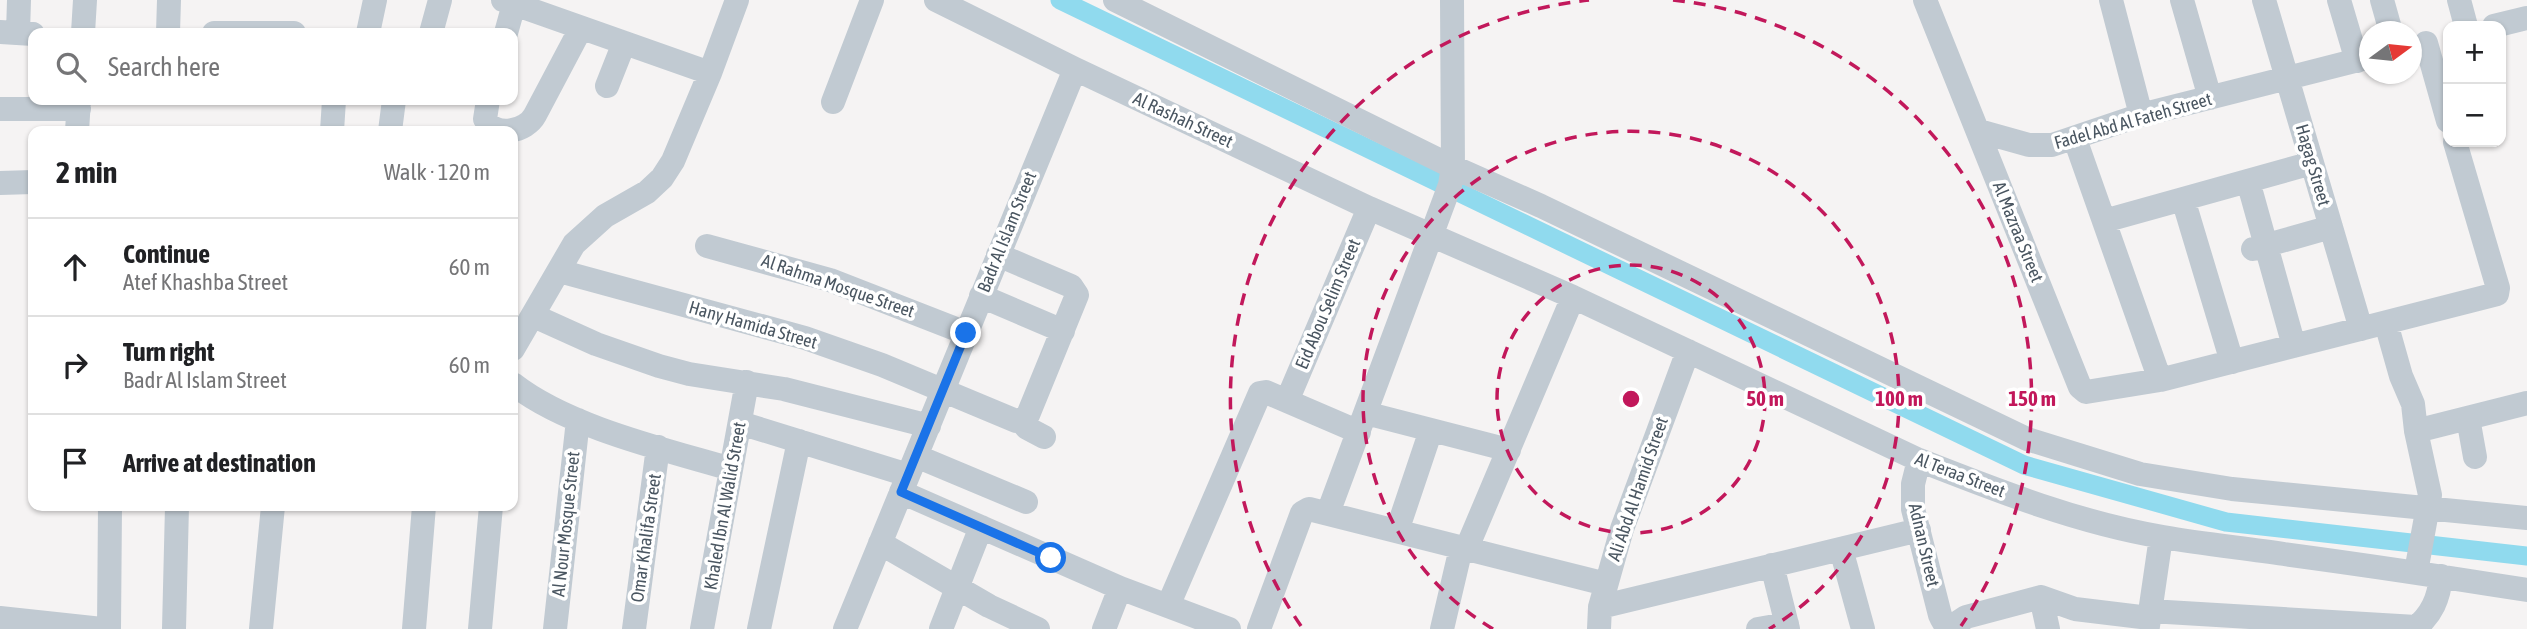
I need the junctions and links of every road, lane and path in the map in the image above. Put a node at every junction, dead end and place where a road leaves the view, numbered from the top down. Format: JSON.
{"nodes":[{"id":1,"x":19,"y":0,"type":"edge"},
{"id":2,"x":85,"y":0,"type":"edge"},
{"id":3,"x":169,"y":0,"type":"edge"},
{"id":4,"x":375,"y":0,"type":"edge"},
{"id":5,"x":440,"y":0,"type":"edge"},
{"id":6,"x":737,"y":0,"type":"edge"},
{"id":7,"x":872,"y":0,"type":"edge"},
{"id":8,"x":936,"y":0,"type":"edge"},
{"id":9,"x":1115,"y":0,"type":"edge"},
{"id":10,"x":1452,"y":0,"type":"edge"},
{"id":11,"x":1925,"y":0,"type":"edge"},
{"id":12,"x":2111,"y":0,"type":"edge"},
{"id":13,"x":2182,"y":0,"type":"edge"},
{"id":14,"x":2264,"y":0,"type":"edge"},
{"id":15,"x":2339,"y":0,"type":"edge"},
{"id":16,"x":2382,"y":0,"type":"edge"},
{"id":17,"x":2459,"y":0,"type":"edge"},
{"id":18,"x":509,"y":2,"type":"edge"},
{"id":19,"x":2527,"y":18,"type":"edge"},
{"id":20,"x":2388,"y":21,"type":"edge"},
{"id":21,"x":2465,"y":21,"type":"edge"},
{"id":22,"x":2506,"y":23,"type":"edge"},
{"id":23,"x":83,"y":28,"type":"edge"},
{"id":24,"x":168,"y":28,"type":"edge"},
{"id":25,"x":369,"y":28,"type":"edge"},
{"id":26,"x":432,"y":28,"type":"edge"},
{"id":27,"x":506,"y":28,"type":"edge"},
{"id":28,"x":581,"y":28,"type":"junction"},
{"id":29,"x":17,"y":33,"type":"edge"},
{"id":30,"x":624,"y":43,"type":"junction"},
{"id":31,"x":2428,"y":43,"type":"edge"},
{"id":32,"x":2359,"y":49,"type":"edge"},
{"id":33,"x":2359,"y":60,"type":"edge"},
{"id":34,"x":1074,"y":69,"type":"junction"},
{"id":35,"x":710,"y":73,"type":"junction"},
{"id":36,"x":2287,"y":78,"type":"junction"},
{"id":37,"x":607,"y":86,"type":"dead end"},
{"id":38,"x":2210,"y":98,"type":"junction"},
{"id":39,"x":833,"y":102,"type":"dead end"},
{"id":40,"x":2443,"y":102,"type":"edge"},
{"id":41,"x":334,"y":105,"type":"edge"},
{"id":42,"x":393,"y":105,"type":"edge"},
{"id":43,"x":487,"y":105,"type":"edge"},
{"id":44,"x":0,"y":109,"type":"edge"},
{"id":45,"x":78,"y":113,"type":"edge"},
{"id":46,"x":2141,"y":116,"type":"junction"},
{"id":47,"x":332,"y":126,"type":"edge"},
{"id":48,"x":391,"y":126,"type":"edge"},
{"id":49,"x":490,"y":126,"type":"edge"},
{"id":50,"x":518,"y":129,"type":"edge"},
{"id":51,"x":1979,"y":131,"type":"junction"},
{"id":52,"x":2075,"y":139,"type":"junction"},
{"id":53,"x":2456,"y":147,"type":"edge"},
{"id":54,"x":2312,"y":163,"type":"junction"},
{"id":55,"x":1452,"y":176,"type":"junction"},
{"id":56,"x":2248,"y":181,"type":"junction"},
{"id":57,"x":28,"y":182,"type":"edge"},
{"id":58,"x":0,"y":183,"type":"edge"},
{"id":59,"x":2183,"y":199,"type":"junction"},
{"id":60,"x":1369,"y":208,"type":"junction"},
{"id":61,"x":2104,"y":221,"type":"junction"},
{"id":62,"x":1435,"y":225,"type":"junction"},
{"id":63,"x":2331,"y":227,"type":"junction"},
{"id":64,"x":707,"y":246,"type":"dead end"},
{"id":65,"x":2260,"y":247,"type":"junction"},
{"id":66,"x":998,"y":255,"type":"junction"},
{"id":67,"x":559,"y":271,"type":"junction"},
{"id":68,"x":981,"y":296,"type":"junction"},
{"id":69,"x":1573,"y":297,"type":"junction"},
{"id":70,"x":534,"y":316,"type":"junction"},
{"id":71,"x":2386,"y":323,"type":"junction"},
{"id":72,"x":2361,"y":330,"type":"junction"},
{"id":73,"x":1063,"y":331,"type":"junction"},
{"id":74,"x":966,"y":333,"type":"junction"},
{"id":75,"x":518,"y":341,"type":"edge"},
{"id":76,"x":2294,"y":346,"type":"junction"},
{"id":77,"x":1688,"y":351,"type":"junction"},
{"id":78,"x":2232,"y":362,"type":"junction"},
{"id":79,"x":2160,"y":380,"type":"junction"},
{"id":80,"x":747,"y":382,"type":"junction"},
{"id":81,"x":518,"y":388,"type":"edge"},
{"id":82,"x":943,"y":389,"type":"junction"},
{"id":83,"x":1287,"y":401,"type":"junction"},
{"id":84,"x":2527,"y":403,"type":"edge"},
{"id":85,"x":2468,"y":418,"type":"junction"},
{"id":86,"x":578,"y":420,"type":"junction"},
{"id":87,"x":1021,"y":421,"type":"junction"},
{"id":88,"x":740,"y":423,"type":"junction"},
{"id":89,"x":1368,"y":424,"type":"junction"},
{"id":90,"x":929,"y":426,"type":"junction"},
{"id":91,"x":1431,"y":430,"type":"junction"},
{"id":92,"x":2416,"y":431,"type":"junction"},
{"id":93,"x":1044,"y":437,"type":"dead end"},
{"id":94,"x":799,"y":441,"type":"junction"},
{"id":95,"x":658,"y":447,"type":"junction"},
{"id":96,"x":1509,"y":450,"type":"junction"},
{"id":97,"x":2475,"y":457,"type":"dead end"},
{"id":98,"x":1919,"y":460,"type":"junction"},
{"id":99,"x":731,"y":469,"type":"junction"},
{"id":100,"x":909,"y":474,"type":"junction"},
{"id":101,"x":1026,"y":502,"type":"dead end"},
{"id":102,"x":2429,"y":508,"type":"junction"},
{"id":103,"x":110,"y":511,"type":"edge"},
{"id":104,"x":177,"y":511,"type":"edge"},
{"id":105,"x":273,"y":511,"type":"edge"},
{"id":106,"x":424,"y":511,"type":"edge"},
{"id":107,"x":491,"y":511,"type":"edge"},
{"id":108,"x":1328,"y":513,"type":"junction"},
{"id":109,"x":2527,"y":518,"type":"edge"},
{"id":110,"x":981,"y":527,"type":"junction"},
{"id":111,"x":1919,"y":530,"type":"junction"},
{"id":112,"x":1397,"y":531,"type":"junction"},
{"id":113,"x":2161,"y":537,"type":"junction"},
{"id":114,"x":880,"y":543,"type":"junction"},
{"id":115,"x":1841,"y":548,"type":"junction"},
{"id":116,"x":1464,"y":549,"type":"junction"},
{"id":117,"x":2419,"y":553,"type":"junction"},
{"id":118,"x":1772,"y":565,"type":"junction"},
{"id":119,"x":2441,"y":576,"type":"junction"},
{"id":120,"x":957,"y":587,"type":"junction"},
{"id":121,"x":1121,"y":588,"type":"junction"},
{"id":122,"x":2527,"y":590,"type":"edge"},
{"id":123,"x":2041,"y":597,"type":"junction"},
{"id":124,"x":1168,"y":606,"type":"junction"},
{"id":125,"x":1602,"y":607,"type":"edge"},
{"id":126,"x":0,"y":618,"type":"edge"},
{"id":127,"x":2149,"y":619,"type":"edge"},
{"id":128,"x":1788,"y":626,"type":"edge"},
{"id":129,"x":2415,"y":628,"type":"edge"},
{"id":130,"x":102,"y":629,"type":"edge"},
{"id":131,"x":109,"y":629,"type":"edge"},
{"id":132,"x":174,"y":629,"type":"edge"},
{"id":133,"x":261,"y":629,"type":"edge"},
{"id":134,"x":414,"y":629,"type":"edge"},
{"id":135,"x":480,"y":629,"type":"edge"},
{"id":136,"x":555,"y":629,"type":"edge"},
{"id":137,"x":634,"y":629,"type":"edge"},
{"id":138,"x":702,"y":629,"type":"edge"},
{"id":139,"x":759,"y":629,"type":"edge"},
{"id":140,"x":845,"y":629,"type":"edge"},
{"id":141,"x":941,"y":629,"type":"edge"},
{"id":142,"x":1038,"y":629,"type":"edge"},
{"id":143,"x":1104,"y":629,"type":"edge"},
{"id":144,"x":1229,"y":629,"type":"edge"},
{"id":145,"x":1259,"y":629,"type":"edge"},
{"id":146,"x":1442,"y":629,"type":"edge"},
{"id":147,"x":1758,"y":629,"type":"edge"},
{"id":148,"x":1863,"y":629,"type":"edge"},
{"id":149,"x":1948,"y":629,"type":"edge"},
{"id":150,"x":2048,"y":629,"type":"edge"}],
"edges":[{"from":1,"to":29,"type":"street"},
{"from":2,"to":23,"type":"street"},
{"from":3,"to":24,"type":"street"},
{"from":4,"to":25,"type":"street"},
{"from":5,"to":26,"type":"street"},
{"from":6,"to":35,"type":"street"},
{"from":7,"to":39,"type":"street"},
{"from":8,"to":34,"type":"street","name":"Al Rashah Street"},
{"from":9,"to":55,"type":"street"},
{"from":10,"to":55,"type":"street"},
{"from":11,"to":51,"type":"street","name":"Al Mazraa Street"},
{"from":12,"to":46,"type":"street"},
{"from":13,"to":38,"type":"street"},
{"from":14,"to":36,"type":"street","name":"Hagag Street"},
{"from":15,"to":32,"type":"street"},
{"from":16,"to":20,"type":"street"},
{"from":17,"to":21,"type":"street"},
{"from":18,"to":27,"type":"street"},
{"from":18,"to":28,"type":"street"},
{"from":19,"to":22,"type":"street"},
{"from":28,"to":30,"type":"street"},
{"from":28,"to":50,"type":"street"},
{"from":30,"to":35,"type":"street"},
{"from":30,"to":37,"type":"street"},
{"from":31,"to":40,"type":"street"},
{"from":33,"to":36,"type":"street","name":"Fadel Abd Al Fateh Street"},
{"from":34,"to":60,"type":"street","name":"Al Rashah Street"},
{"from":34,"to":66,"type":"street","name":"Badr Al Islam Street"},
{"from":35,"to":67,"type":"street"},
{"from":36,"to":38,"type":"street","name":"Fadel Abd Al Fateh Street"},
{"from":36,"to":54,"type":"street","name":"Hagag Street"},
{"from":38,"to":46,"type":"street","name":"Fadel Abd Al Fateh Street"},
{"from":41,"to":47,"type":"street"},
{"from":42,"to":48,"type":"street"},
{"from":43,"to":49,"type":"street"},
{"from":44,"to":45,"type":"street"},
{"from":46,"to":52,"type":"street","name":"Fadel Abd Al Fateh Street"},
{"from":51,"to":52,"type":"street","name":"Fadel Abd Al Fateh Street"},
{"from":51,"to":79,"type":"street","name":"Al Mazraa Street"},
{"from":52,"to":61,"type":"street"},
{"from":53,"to":71,"type":"street","name":"Al Mazraa Street"},
{"from":54,"to":56,"type":"street"},
{"from":54,"to":63,"type":"street","name":"Hagag Street"},
{"from":55,"to":62,"type":"street"},
{"from":55,"to":102,"type":"street"},
{"from":56,"to":59,"type":"street"},
{"from":56,"to":65,"type":"street"},
{"from":57,"to":58,"type":"street"},
{"from":59,"to":61,"type":"street"},
{"from":59,"to":78,"type":"street"},
{"from":60,"to":62,"type":"street","name":"Al Rashah Street"},
{"from":60,"to":83,"type":"street","name":"Eid Abou Selim Street"},
{"from":61,"to":79,"type":"street"},
{"from":62,"to":69,"type":"street","name":"Al Teraa Street"},
{"from":62,"to":89,"type":"street"},
{"from":63,"to":65,"type":"street"},
{"from":63,"to":72,"type":"street","name":"Hagag Street"},
{"from":64,"to":74,"type":"street","name":"Al Rahma Mosque Street"},
{"from":65,"to":76,"type":"street"},
{"from":66,"to":68,"type":"street","name":"Badr Al Islam Street"},
{"from":66,"to":73,"type":"street"},
{"from":67,"to":70,"type":"street"},
{"from":67,"to":82,"type":"street","name":"Hany Hamida Street"},
{"from":68,"to":73,"type":"street"},
{"from":68,"to":74,"type":"street","name":"Badr Al Islam Street"},
{"from":69,"to":77,"type":"street","name":"Al Teraa Street"},
{"from":69,"to":96,"type":"street"},
{"from":70,"to":75,"type":"street"},
{"from":70,"to":80,"type":"street"},
{"from":71,"to":72,"type":"street","name":"Al Mazraa Street"},
{"from":71,"to":92,"type":"street"},
{"from":72,"to":76,"type":"street","name":"Al Mazraa Street"},
{"from":73,"to":87,"type":"street"},
{"from":74,"to":82,"type":"street","name":"Badr Al Islam Street"},
{"from":76,"to":78,"type":"street","name":"Al Mazraa Street"},
{"from":77,"to":98,"type":"street","name":"Al Teraa Street"},
{"from":77,"to":125,"type":"street","name":"Ali Abd Al Hamid Street"},
{"from":78,"to":79,"type":"street","name":"Al Mazraa Street"},
{"from":80,"to":88,"type":"street","name":"Khaled Ibn Al Walid Street"},
{"from":80,"to":90,"type":"street"},
{"from":81,"to":86,"type":"street"},
{"from":82,"to":87,"type":"street","name":"Hany Hamida Street"},
{"from":82,"to":90,"type":"street","name":"Badr Al Islam Street"},
{"from":83,"to":89,"type":"street"},
{"from":83,"to":124,"type":"street"},
{"from":84,"to":85,"type":"street"},
{"from":85,"to":92,"type":"street"},
{"from":85,"to":97,"type":"street"},
{"from":86,"to":95,"type":"street"},
{"from":86,"to":136,"type":"street","name":"Al Nour Mosque Street"},
{"from":87,"to":93,"type":"street","name":"Hany Hamida Street"},
{"from":88,"to":94,"type":"street"},
{"from":88,"to":99,"type":"street","name":"Khaled Ibn Al Walid Street"},
{"from":89,"to":91,"type":"street"},
{"from":89,"to":108,"type":"street"},
{"from":90,"to":100,"type":"street","name":"Badr Al Islam Street"},
{"from":91,"to":96,"type":"street"},
{"from":91,"to":112,"type":"street"},
{"from":92,"to":102,"type":"street"},
{"from":94,"to":100,"type":"street"},
{"from":94,"to":139,"type":"street"},
{"from":95,"to":99,"type":"street"},
{"from":95,"to":137,"type":"street","name":"Omar Khalifa Street"},
{"from":96,"to":116,"type":"street"},
{"from":98,"to":111,"type":"street","name":"Adnan Street"},
{"from":98,"to":113,"type":"street","name":"Al Teraa Street"},
{"from":99,"to":138,"type":"street","name":"Khaled Ibn Al Walid Street"},
{"from":100,"to":101,"type":"street"},
{"from":100,"to":110,"type":"street"},
{"from":100,"to":114,"type":"street","name":"Badr Al Islam Street"},
{"from":102,"to":109,"type":"street"},
{"from":102,"to":117,"type":"street"},
{"from":103,"to":131,"type":"street"},
{"from":104,"to":132,"type":"street"},
{"from":105,"to":133,"type":"street"},
{"from":106,"to":134,"type":"street"},
{"from":107,"to":135,"type":"street"},
{"from":108,"to":112,"type":"street"},
{"from":108,"to":145,"type":"street"},
{"from":110,"to":120,"type":"street"},
{"from":110,"to":121,"type":"street"},
{"from":111,"to":115,"type":"street"},
{"from":111,"to":149,"type":"street","name":"Adnan Street"},
{"from":112,"to":116,"type":"street"},
{"from":113,"to":117,"type":"street","name":"Al Teraa Street"},
{"from":113,"to":127,"type":"street"},
{"from":114,"to":120,"type":"street"},
{"from":114,"to":140,"type":"street","name":"Badr Al Islam Street"},
{"from":115,"to":118,"type":"street"},
{"from":115,"to":148,"type":"street"},
{"from":116,"to":125,"type":"street"},
{"from":116,"to":146,"type":"street"},
{"from":117,"to":119,"type":"street","name":"Al Teraa Street"},
{"from":118,"to":125,"type":"street"},
{"from":118,"to":128,"type":"street"},
{"from":119,"to":122,"type":"street","name":"Al Teraa Street"},
{"from":119,"to":129,"type":"street"},
{"from":120,"to":141,"type":"street"},
{"from":120,"to":142,"type":"street"},
{"from":121,"to":124,"type":"street"},
{"from":121,"to":143,"type":"street"},
{"from":123,"to":127,"type":"street"},
{"from":123,"to":149,"type":"street"},
{"from":123,"to":150,"type":"street"},
{"from":124,"to":144,"type":"street"},
{"from":126,"to":130,"type":"street"},
{"from":127,"to":129,"type":"street"},
{"from":128,"to":147,"type":"street"}]}
